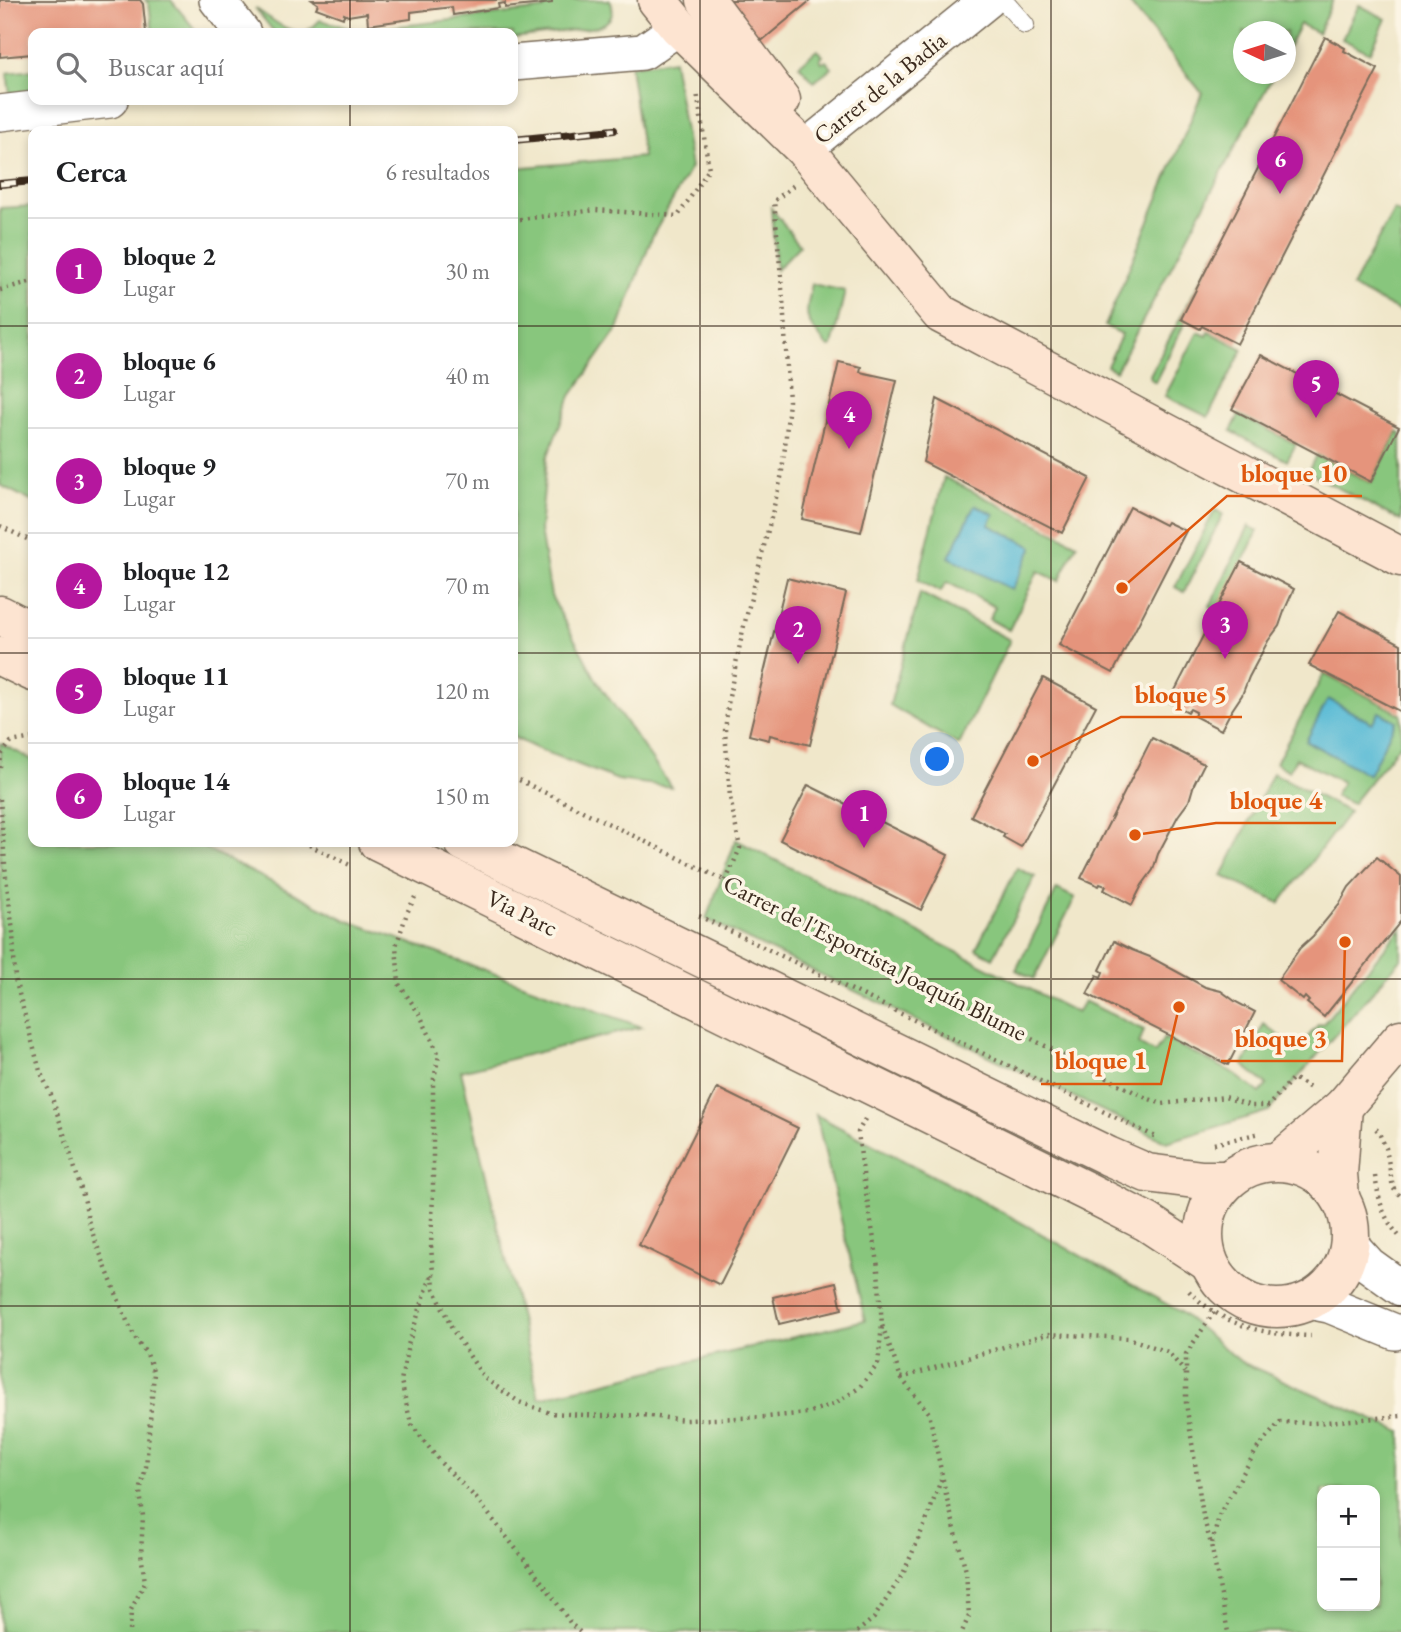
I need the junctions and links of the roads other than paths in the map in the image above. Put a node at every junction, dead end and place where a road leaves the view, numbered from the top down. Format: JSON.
{"nodes":[{"id":1,"x":217,"y":0,"type":"edge"},
{"id":2,"x":706,"y":0,"type":"edge"},
{"id":3,"x":988,"y":0,"type":"edge"},
{"id":4,"x":1003,"y":0,"type":"edge"},
{"id":5,"x":673,"y":9,"type":"edge"},
{"id":6,"x":1025,"y":25,"type":"dead end"},
{"id":7,"x":239,"y":28,"type":"edge"},
{"id":8,"x":518,"y":62,"type":"edge"},
{"id":9,"x":68,"y":105,"type":"edge"},
{"id":10,"x":0,"y":113,"type":"edge"},
{"id":11,"x":804,"y":149,"type":"junction"},
{"id":12,"x":1401,"y":557,"type":"edge"},
{"id":13,"x":0,"y":615,"type":"edge"},
{"id":14,"x":28,"y":629,"type":"edge"},
{"id":15,"x":0,"y":656,"type":"edge"},
{"id":16,"x":28,"y":670,"type":"edge"},
{"id":17,"x":388,"y":847,"type":"edge"},
{"id":18,"x":477,"y":847,"type":"edge"},
{"id":19,"x":1401,"y":1039,"type":"edge"},
{"id":20,"x":1355,"y":1114,"type":"junction"},
{"id":21,"x":1273,"y":1146,"type":"junction"},
{"id":22,"x":1227,"y":1180,"type":"junction"},
{"id":23,"x":1340,"y":1197,"type":"junction"},
{"id":24,"x":1350,"y":1244,"type":"junction"},
{"id":25,"x":1208,"y":1262,"type":"junction"},
{"id":26,"x":1401,"y":1288,"type":"edge"},
{"id":27,"x":1309,"y":1301,"type":"junction"},
{"id":28,"x":1395,"y":1332,"type":"dead end"}],
"edges":[{"from":1,"to":7,"type":"street"},
{"from":2,"to":11,"type":"main road"},
{"from":3,"to":11,"type":"street","name":"Carrer de la Badia"},
{"from":4,"to":6,"type":"lane"},
{"from":5,"to":8,"type":"street"},
{"from":5,"to":11,"type":"main road"},
{"from":9,"to":10,"type":"street"},
{"from":11,"to":12,"type":"main road"},
{"from":13,"to":14,"type":"main road"},
{"from":15,"to":16,"type":"main road"},
{"from":17,"to":25,"type":"main road","name":"Via Parc"},
{"from":18,"to":22,"type":"main road","name":"Via Parc"},
{"from":19,"to":20,"type":"main road"},
{"from":20,"to":21,"type":"main road"},
{"from":20,"to":23,"type":"main road"},
{"from":21,"to":22,"type":"main road"},
{"from":21,"to":23,"type":"main road"},
{"from":22,"to":25,"type":"main road"},
{"from":23,"to":24,"type":"main road"},
{"from":24,"to":26,"type":"street"},
{"from":24,"to":27,"type":"main road"},
{"from":25,"to":27,"type":"main road"},
{"from":27,"to":28,"type":"street"}]}
